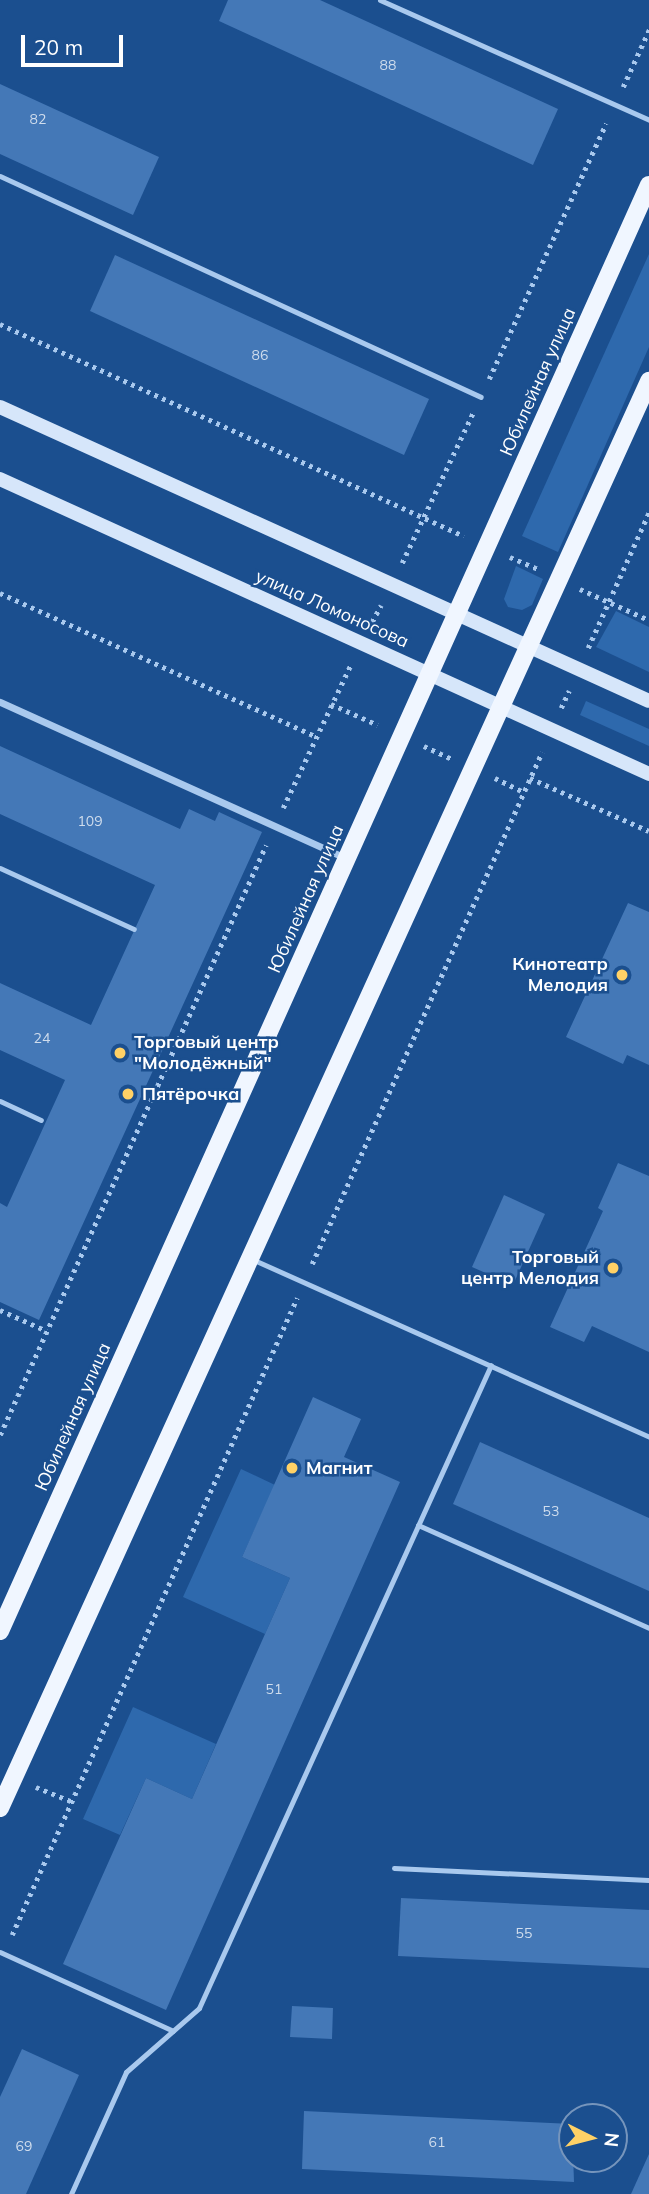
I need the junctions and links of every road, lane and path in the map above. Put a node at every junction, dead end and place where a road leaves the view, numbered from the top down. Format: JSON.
{"nodes":[{"id":1,"x":380,"y":0,"type":"edge"},
{"id":2,"x":649,"y":30,"type":"edge"},
{"id":3,"x":615,"y":105,"type":"junction"},
{"id":4,"x":649,"y":120,"type":"edge"},
{"id":5,"x":0,"y":176,"type":"edge"},
{"id":6,"x":649,"y":185,"type":"edge"},
{"id":7,"x":0,"y":324,"type":"edge"},
{"id":8,"x":649,"y":381,"type":"edge"},
{"id":9,"x":481,"y":397,"type":"junction"},
{"id":10,"x":0,"y":407,"type":"edge"},
{"id":11,"x":0,"y":479,"type":"edge"},
{"id":12,"x":649,"y":512,"type":"edge"},
{"id":13,"x":0,"y":593,"type":"edge"},
{"id":14,"x":457,"y":614,"type":"junction"},
{"id":15,"x":530,"y":647,"type":"junction"},
{"id":16,"x":578,"y":669,"type":"junction"},
{"id":17,"x":429,"y":675,"type":"junction"},
{"id":18,"x":649,"y":701,"type":"edge"},
{"id":19,"x":0,"y":702,"type":"edge"},
{"id":20,"x":502,"y":708,"type":"junction"},
{"id":21,"x":551,"y":730,"type":"junction"},
{"id":22,"x":649,"y":774,"type":"edge"},
{"id":23,"x":530,"y":778,"type":"junction"},
{"id":24,"x":275,"y":826,"type":"junction"},
{"id":25,"x":649,"y":831,"type":"edge"},
{"id":26,"x":347,"y":859,"type":"junction"},
{"id":27,"x":0,"y":868,"type":"edge"},
{"id":28,"x":134,"y":929,"type":"dead end"},
{"id":29,"x":0,"y":1101,"type":"edge"},
{"id":30,"x":41,"y":1120,"type":"dead end"},
{"id":31,"x":251,"y":1259,"type":"junction"},
{"id":32,"x":305,"y":1281,"type":"junction"},
{"id":33,"x":0,"y":1310,"type":"edge"},
{"id":34,"x":47,"y":1331,"type":"junction"},
{"id":35,"x":491,"y":1365,"type":"junction"},
{"id":36,"x":0,"y":1435,"type":"edge"},
{"id":37,"x":649,"y":1437,"type":"edge"},
{"id":38,"x":418,"y":1525,"type":"junction"},
{"id":39,"x":649,"y":1628,"type":"edge"},
{"id":40,"x":0,"y":1631,"type":"edge"},
{"id":41,"x":0,"y":1808,"type":"edge"},
{"id":42,"x":394,"y":1868,"type":"dead end"},
{"id":43,"x":649,"y":1880,"type":"edge"},
{"id":44,"x":2,"y":1952,"type":"edge"},
{"id":45,"x":173,"y":2031,"type":"junction"},
{"id":46,"x":71,"y":2194,"type":"edge"}],
"edges":[{"from":1,"to":3,"type":"lane"},
{"from":2,"to":3,"type":"path"},
{"from":3,"to":4,"type":"lane"},
{"from":3,"to":9,"type":"path"},
{"from":5,"to":9,"type":"lane"},
{"from":6,"to":14,"type":"main road","name":"Юбилейная улица"},
{"from":7,"to":9,"type":"path"},
{"from":8,"to":15,"type":"main road"},
{"from":10,"to":14,"type":"main road"},
{"from":11,"to":17,"type":"main road","name":"улица Ломоносова"},
{"from":12,"to":16,"type":"path"},
{"from":13,"to":24,"type":"path"},
{"from":14,"to":15,"type":"main road"},
{"from":14,"to":17,"type":"main road","name":"Юбилейная улица"},
{"from":15,"to":16,"type":"main road"},
{"from":15,"to":20,"type":"main road"},
{"from":16,"to":18,"type":"main road"},
{"from":16,"to":21,"type":"path"},
{"from":17,"to":20,"type":"main road","name":"улица Ломоносова"},
{"from":17,"to":26,"type":"main road","name":"Юбилейная улица"},
{"from":19,"to":24,"type":"street"},
{"from":20,"to":21,"type":"main road","name":"улица Ломоносова"},
{"from":20,"to":31,"type":"main road"},
{"from":21,"to":22,"type":"main road","name":"улица Ломоносова"},
{"from":21,"to":23,"type":"path"},
{"from":23,"to":25,"type":"path"},
{"from":23,"to":32,"type":"path"},
{"from":24,"to":26,"type":"street"},
{"from":24,"to":34,"type":"path"},
{"from":26,"to":40,"type":"main road","name":"Юбилейная улица"},
{"from":27,"to":28,"type":"lane"},
{"from":29,"to":30,"type":"lane"},
{"from":31,"to":32,"type":"lane"},
{"from":31,"to":41,"type":"main road"},
{"from":32,"to":35,"type":"lane"},
{"from":32,"to":44,"type":"path"},
{"from":33,"to":34,"type":"path"},
{"from":34,"to":36,"type":"path"},
{"from":35,"to":37,"type":"lane"},
{"from":35,"to":38,"type":"lane"},
{"from":38,"to":39,"type":"lane"},
{"from":38,"to":45,"type":"lane"},
{"from":42,"to":43,"type":"lane"},
{"from":44,"to":45,"type":"lane"},
{"from":45,"to":46,"type":"lane"}]}
